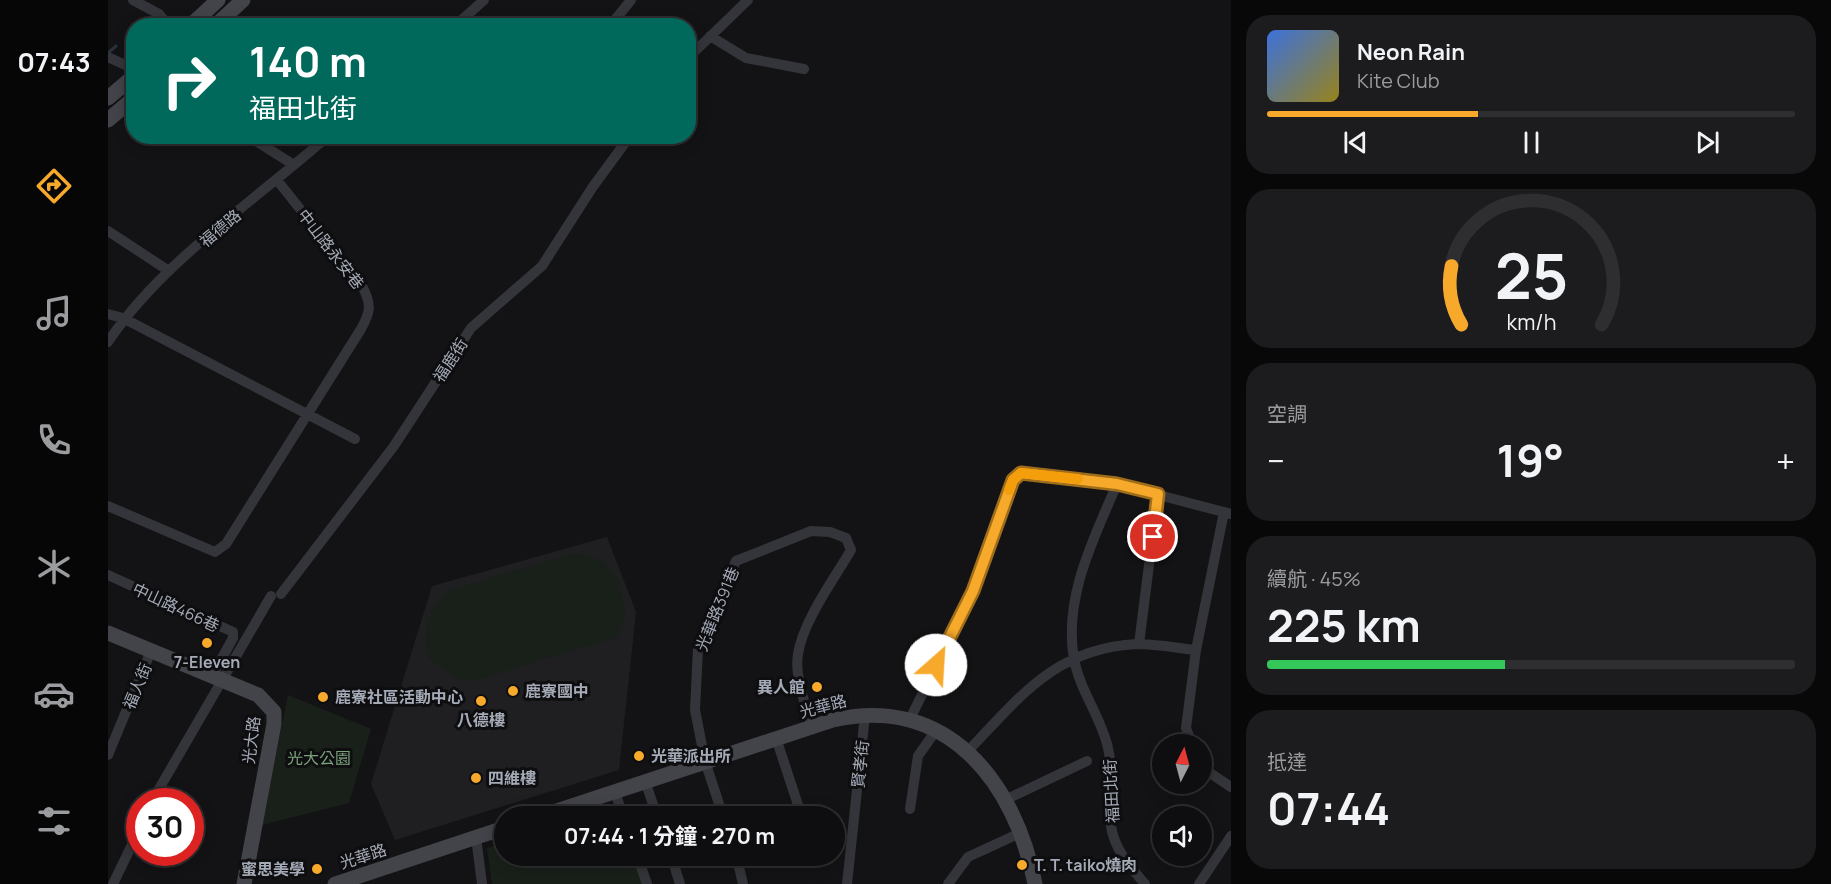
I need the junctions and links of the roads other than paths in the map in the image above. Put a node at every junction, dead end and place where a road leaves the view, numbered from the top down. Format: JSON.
{"nodes":[{"id":1,"x":133,"y":0,"type":"edge"},
{"id":2,"x":218,"y":0,"type":"edge"},
{"id":3,"x":243,"y":0,"type":"edge"},
{"id":4,"x":484,"y":0,"type":"edge"},
{"id":5,"x":631,"y":0,"type":"edge"},
{"id":6,"x":748,"y":0,"type":"edge"},
{"id":7,"x":468,"y":15,"type":"junction"},
{"id":8,"x":163,"y":18,"type":"edge"},
{"id":9,"x":199,"y":18,"type":"edge"},
{"id":10,"x":224,"y":18,"type":"edge"},
{"id":11,"x":464,"y":18,"type":"edge"},
{"id":12,"x":470,"y":18,"type":"edge"},
{"id":13,"x":616,"y":18,"type":"edge"},
{"id":14,"x":710,"y":36,"type":"junction"},
{"id":15,"x":696,"y":50,"type":"edge"},
{"id":16,"x":108,"y":57,"type":"edge"},
{"id":17,"x":126,"y":65,"type":"edge"},
{"id":18,"x":804,"y":69,"type":"dead end"},
{"id":19,"x":126,"y":83,"type":"edge"},
{"id":20,"x":108,"y":98,"type":"edge"},
{"id":21,"x":126,"y":105,"type":"edge"},
{"id":22,"x":108,"y":120,"type":"edge"},
{"id":23,"x":261,"y":144,"type":"edge"},
{"id":24,"x":319,"y":144,"type":"edge"},
{"id":25,"x":624,"y":144,"type":"edge"},
{"id":26,"x":294,"y":165,"type":"junction"},
{"id":27,"x":276,"y":180,"type":"junction"},
{"id":28,"x":108,"y":231,"type":"edge"},
{"id":29,"x":169,"y":271,"type":"junction"},
{"id":30,"x":108,"y":314,"type":"edge"},
{"id":31,"x":123,"y":318,"type":"junction"},
{"id":32,"x":108,"y":342,"type":"edge"},
{"id":33,"x":307,"y":416,"type":"junction"},
{"id":34,"x":355,"y":439,"type":"dead end"},
{"id":35,"x":1117,"y":484,"type":"junction"},
{"id":36,"x":1158,"y":494,"type":"junction"},
{"id":37,"x":108,"y":506,"type":"edge"},
{"id":38,"x":1228,"y":513,"type":"edge"},
{"id":39,"x":108,"y":575,"type":"edge"},
{"id":40,"x":108,"y":633,"type":"edge"},
{"id":41,"x":1139,"y":644,"type":"junction"},
{"id":42,"x":1196,"y":650,"type":"junction"},
{"id":43,"x":151,"y":651,"type":"junction"},
{"id":44,"x":1074,"y":658,"type":"junction"},
{"id":45,"x":217,"y":678,"type":"junction"},
{"id":46,"x":865,"y":715,"type":"junction"},
{"id":47,"x":909,"y":721,"type":"junction"},
{"id":48,"x":812,"y":727,"type":"junction"},
{"id":49,"x":938,"y":729,"type":"junction"},
{"id":50,"x":112,"y":732,"type":"edge"},
{"id":51,"x":1188,"y":734,"type":"edge"},
{"id":52,"x":776,"y":738,"type":"junction"},
{"id":53,"x":967,"y":752,"type":"junction"},
{"id":54,"x":108,"y":755,"type":"edge"},
{"id":55,"x":1087,"y":761,"type":"dead end"},
{"id":56,"x":705,"y":762,"type":"junction"},
{"id":57,"x":1212,"y":774,"type":"edge"},
{"id":58,"x":645,"y":781,"type":"junction"},
{"id":59,"x":1231,"y":787,"type":"edge"},
{"id":60,"x":159,"y":788,"type":"edge"},
{"id":61,"x":615,"y":792,"type":"junction"},
{"id":62,"x":1005,"y":800,"type":"junction"},
{"id":63,"x":572,"y":806,"type":"edge"},
{"id":64,"x":620,"y":806,"type":"edge"},
{"id":65,"x":654,"y":806,"type":"edge"},
{"id":66,"x":720,"y":806,"type":"edge"},
{"id":67,"x":798,"y":806,"type":"edge"},
{"id":68,"x":910,"y":808,"type":"dead end"},
{"id":69,"x":494,"y":831,"type":"edge"},
{"id":70,"x":1020,"y":833,"type":"junction"},
{"id":71,"x":1231,"y":836,"type":"edge"},
{"id":72,"x":476,"y":837,"type":"junction"},
{"id":73,"x":126,"y":857,"type":"edge"},
{"id":74,"x":641,"y":866,"type":"edge"},
{"id":75,"x":675,"y":866,"type":"edge"},
{"id":76,"x":738,"y":866,"type":"edge"},
{"id":77,"x":373,"y":878,"type":"edge"},
{"id":78,"x":113,"y":884,"type":"edge"},
{"id":79,"x":244,"y":884,"type":"edge"},
{"id":80,"x":335,"y":884,"type":"edge"},
{"id":81,"x":482,"y":884,"type":"edge"},
{"id":82,"x":647,"y":884,"type":"edge"},
{"id":83,"x":680,"y":884,"type":"edge"},
{"id":84,"x":742,"y":884,"type":"edge"},
{"id":85,"x":847,"y":884,"type":"edge"},
{"id":86,"x":948,"y":884,"type":"edge"},
{"id":87,"x":1035,"y":884,"type":"edge"},
{"id":88,"x":1145,"y":884,"type":"edge"},
{"id":89,"x":1199,"y":884,"type":"edge"}],
"edges":[{"from":1,"to":8,"type":"street"},
{"from":2,"to":9,"type":"street"},
{"from":3,"to":10,"type":"street"},
{"from":4,"to":7,"type":"street"},
{"from":5,"to":13,"type":"street"},
{"from":6,"to":14,"type":"street"},
{"from":7,"to":11,"type":"street"},
{"from":7,"to":12,"type":"street"},
{"from":14,"to":15,"type":"street"},
{"from":14,"to":18,"type":"street"},
{"from":16,"to":17,"type":"street"},
{"from":19,"to":20,"type":"street"},
{"from":21,"to":22,"type":"street"},
{"from":23,"to":26,"type":"street"},
{"from":24,"to":26,"type":"street","name":"福德路"},
{"from":25,"to":45,"type":"street","name":"福鹿街"},
{"from":26,"to":27,"type":"street","name":"福德路"},
{"from":27,"to":29,"type":"street","name":"福德路"},
{"from":27,"to":33,"type":"street","name":"中山路永安巷"},
{"from":28,"to":29,"type":"street"},
{"from":29,"to":31,"type":"street","name":"福德路"},
{"from":30,"to":31,"type":"street"},
{"from":31,"to":32,"type":"street"},
{"from":31,"to":33,"type":"street"},
{"from":33,"to":34,"type":"street"},
{"from":33,"to":37,"type":"street","name":"中山路永安巷"},
{"from":35,"to":36,"type":"street"},
{"from":35,"to":44,"type":"street","name":"福田北街"},
{"from":35,"to":47,"type":"street"},
{"from":36,"to":38,"type":"street"},
{"from":36,"to":41,"type":"street"},
{"from":38,"to":42,"type":"street"},
{"from":39,"to":45,"type":"street","name":"中山路466巷"},
{"from":40,"to":43,"type":"street","name":"光大路"},
{"from":41,"to":42,"type":"street"},
{"from":41,"to":44,"type":"street"},
{"from":42,"to":51,"type":"street"},
{"from":43,"to":45,"type":"street","name":"光大路"},
{"from":43,"to":50,"type":"street","name":"福人街"},
{"from":44,"to":53,"type":"street"},
{"from":44,"to":88,"type":"street","name":"福田北街"},
{"from":45,"to":60,"type":"street","name":"福鹿街"},
{"from":45,"to":79,"type":"street","name":"光大路"},
{"from":46,"to":47,"type":"street","name":"光華路"},
{"from":46,"to":48,"type":"street","name":"光華路"},
{"from":46,"to":85,"type":"street","name":"賢孝街"},
{"from":47,"to":49,"type":"street","name":"光華路"},
{"from":48,"to":52,"type":"street","name":"光華路"},
{"from":48,"to":56,"type":"street","name":"光華路391巷"},
{"from":49,"to":53,"type":"street","name":"光華路"},
{"from":49,"to":68,"type":"street"},
{"from":50,"to":54,"type":"street","name":"福人街"},
{"from":52,"to":56,"type":"street","name":"光華路"},
{"from":52,"to":67,"type":"street"},
{"from":53,"to":62,"type":"street","name":"光華路"},
{"from":55,"to":62,"type":"street"},
{"from":56,"to":58,"type":"street","name":"光華路"},
{"from":56,"to":66,"type":"street"},
{"from":57,"to":59,"type":"street"},
{"from":58,"to":61,"type":"street","name":"光華路"},
{"from":58,"to":65,"type":"street"},
{"from":61,"to":63,"type":"street","name":"光華路"},
{"from":61,"to":64,"type":"street"},
{"from":62,"to":70,"type":"street","name":"光華路"},
{"from":69,"to":72,"type":"street","name":"光華路"},
{"from":70,"to":86,"type":"street"},
{"from":70,"to":87,"type":"street","name":"光華路"},
{"from":71,"to":89,"type":"street"},
{"from":72,"to":77,"type":"street","name":"光華路"},
{"from":72,"to":81,"type":"street"},
{"from":73,"to":78,"type":"street"},
{"from":74,"to":82,"type":"street"},
{"from":75,"to":83,"type":"street"},
{"from":76,"to":84,"type":"street"},
{"from":77,"to":80,"type":"street","name":"光華路"}]}
